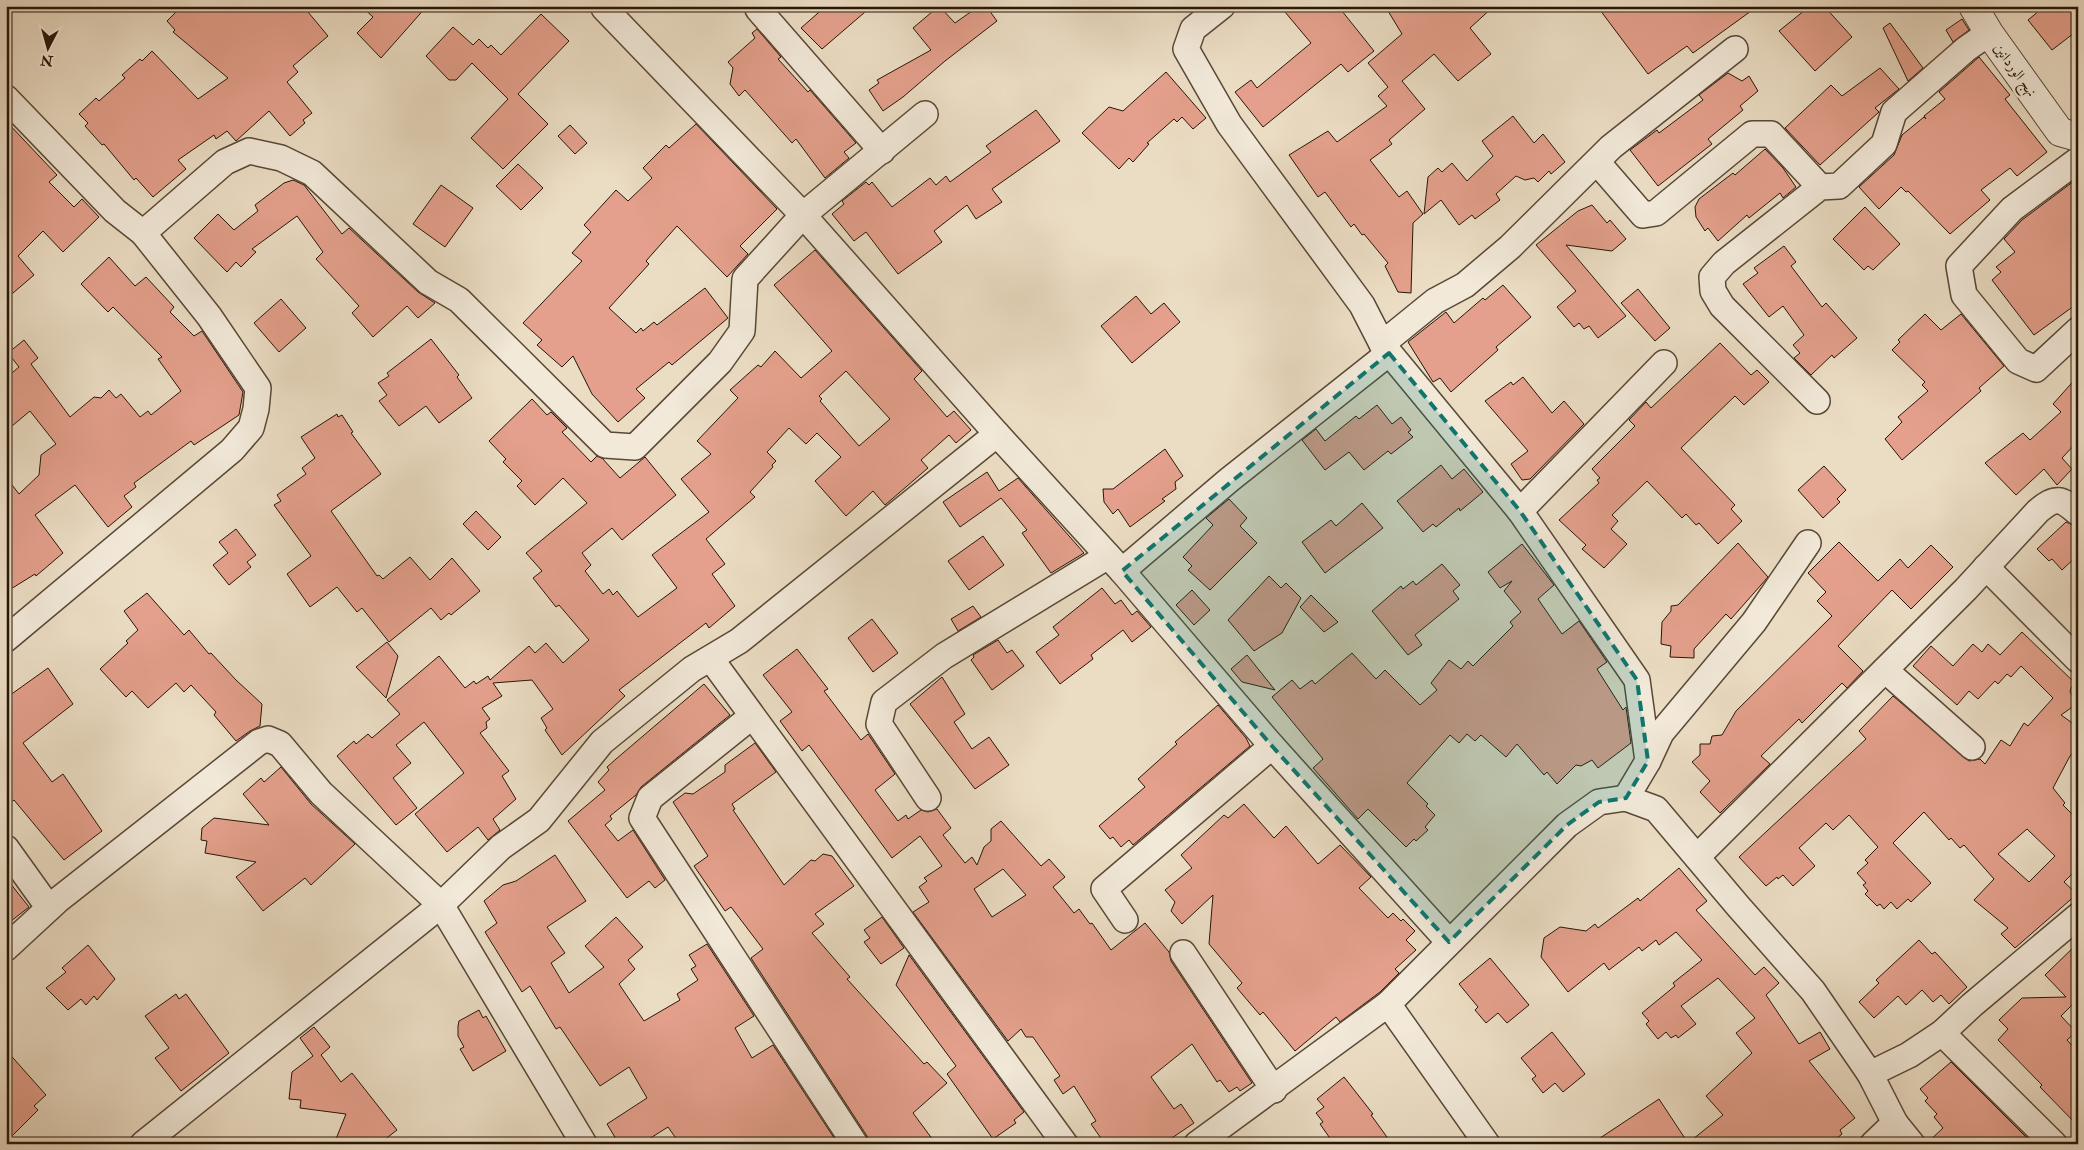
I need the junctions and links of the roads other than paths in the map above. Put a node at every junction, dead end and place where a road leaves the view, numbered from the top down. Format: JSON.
{"nodes":[{"id":1,"x":1222,"y":6,"type":"edge"},
{"id":2,"x":1973,"y":6,"type":"edge"},
{"id":3,"x":604,"y":8,"type":"dead end"},
{"id":4,"x":758,"y":8,"type":"dead end"},
{"id":5,"x":1989,"y":34,"type":"junction"},
{"id":6,"x":1735,"y":48,"type":"dead end"},
{"id":7,"x":6,"y":98,"type":"edge"},
{"id":8,"x":926,"y":114,"type":"dead end"},
{"id":9,"x":2069,"y":134,"type":"edge"},
{"id":10,"x":882,"y":151,"type":"junction"},
{"id":11,"x":2078,"y":160,"type":"edge"},
{"id":12,"x":1598,"y":162,"type":"junction"},
{"id":13,"x":1820,"y":187,"type":"junction"},
{"id":14,"x":803,"y":215,"type":"junction"},
{"id":15,"x":143,"y":233,"type":"junction"},
{"id":16,"x":2078,"y":330,"type":"edge"},
{"id":17,"x":1385,"y":349,"type":"junction"},
{"id":18,"x":1664,"y":363,"type":"dead end"},
{"id":19,"x":1817,"y":401,"type":"dead end"},
{"id":20,"x":997,"y":434,"type":"junction"},
{"id":21,"x":1520,"y":511,"type":"junction"},
{"id":22,"x":2078,"y":513,"type":"edge"},
{"id":23,"x":1808,"y":544,"type":"dead end"},
{"id":24,"x":1115,"y":563,"type":"junction"},
{"id":25,"x":1986,"y":567,"type":"junction"},
{"id":26,"x":6,"y":639,"type":"edge"},
{"id":27,"x":711,"y":659,"type":"junction"},
{"id":28,"x":2078,"y":660,"type":"edge"},
{"id":29,"x":1885,"y":670,"type":"junction"},
{"id":30,"x":751,"y":717,"type":"junction"},
{"id":31,"x":1272,"y":746,"type":"junction"},
{"id":32,"x":1972,"y":747,"type":"dead end"},
{"id":33,"x":1648,"y":761,"type":"junction"},
{"id":34,"x":928,"y":798,"type":"dead end"},
{"id":35,"x":1626,"y":798,"type":"junction"},
{"id":36,"x":6,"y":848,"type":"edge"},
{"id":37,"x":1697,"y":857,"type":"junction"},
{"id":38,"x":441,"y":905,"type":"junction"},
{"id":39,"x":49,"y":908,"type":"junction"},
{"id":40,"x":2077,"y":919,"type":"edge"},
{"id":41,"x":1126,"y":920,"type":"dead end"},
{"id":42,"x":1449,"y":942,"type":"junction"},
{"id":43,"x":6,"y":948,"type":"edge"},
{"id":44,"x":1183,"y":953,"type":"dead end"},
{"id":45,"x":1388,"y":1004,"type":"junction"},
{"id":46,"x":1942,"y":1033,"type":"junction"},
{"id":47,"x":1870,"y":1074,"type":"junction"},
{"id":48,"x":1274,"y":1090,"type":"junction"},
{"id":49,"x":1896,"y":1123,"type":"junction"},
{"id":50,"x":143,"y":1144,"type":"edge"},
{"id":51,"x":584,"y":1144,"type":"edge"},
{"id":52,"x":855,"y":1144,"type":"edge"},
{"id":53,"x":1065,"y":1144,"type":"edge"},
{"id":54,"x":1198,"y":1144,"type":"edge"},
{"id":55,"x":1487,"y":1144,"type":"edge"},
{"id":56,"x":1873,"y":1144,"type":"edge"},
{"id":57,"x":1912,"y":1144,"type":"edge"},
{"id":58,"x":2054,"y":1144,"type":"edge"}],
"edges":[{"from":1,"to":17,"type":"street"},
{"from":2,"to":5,"type":"street","name":"نهج الوردانين"},
{"from":3,"to":14,"type":"street"},
{"from":4,"to":10,"type":"street"},
{"from":5,"to":9,"type":"street","name":"نهج الوردانين"},
{"from":5,"to":13,"type":"street"},
{"from":6,"to":12,"type":"street"},
{"from":7,"to":15,"type":"street"},
{"from":8,"to":10,"type":"street"},
{"from":10,"to":14,"type":"street"},
{"from":11,"to":16,"type":"street"},
{"from":12,"to":13,"type":"street"},
{"from":12,"to":17,"type":"street"},
{"from":13,"to":19,"type":"street"},
{"from":14,"to":15,"type":"street"},
{"from":14,"to":20,"type":"street"},
{"from":15,"to":26,"type":"street"},
{"from":17,"to":21,"type":"street"},
{"from":17,"to":24,"type":"street"},
{"from":18,"to":21,"type":"street"},
{"from":20,"to":24,"type":"street"},
{"from":20,"to":27,"type":"street"},
{"from":21,"to":33,"type":"street"},
{"from":22,"to":25,"type":"street"},
{"from":23,"to":33,"type":"street"},
{"from":24,"to":31,"type":"street"},
{"from":24,"to":34,"type":"street"},
{"from":25,"to":28,"type":"street"},
{"from":25,"to":29,"type":"street"},
{"from":27,"to":30,"type":"street"},
{"from":27,"to":38,"type":"street"},
{"from":29,"to":32,"type":"street"},
{"from":29,"to":37,"type":"street"},
{"from":30,"to":52,"type":"street"},
{"from":30,"to":53,"type":"street"},
{"from":31,"to":41,"type":"street"},
{"from":31,"to":42,"type":"street"},
{"from":33,"to":35,"type":"street"},
{"from":35,"to":37,"type":"street"},
{"from":35,"to":42,"type":"street"},
{"from":36,"to":39,"type":"street"},
{"from":37,"to":47,"type":"street"},
{"from":38,"to":39,"type":"street"},
{"from":38,"to":50,"type":"street"},
{"from":38,"to":51,"type":"street"},
{"from":39,"to":43,"type":"street"},
{"from":40,"to":46,"type":"street"},
{"from":42,"to":45,"type":"street"},
{"from":44,"to":48,"type":"street"},
{"from":45,"to":48,"type":"street"},
{"from":45,"to":55,"type":"street"},
{"from":46,"to":47,"type":"street"},
{"from":46,"to":58,"type":"street"},
{"from":47,"to":49,"type":"street"},
{"from":48,"to":54,"type":"street"},
{"from":49,"to":56,"type":"street"},
{"from":49,"to":57,"type":"street"}]}
